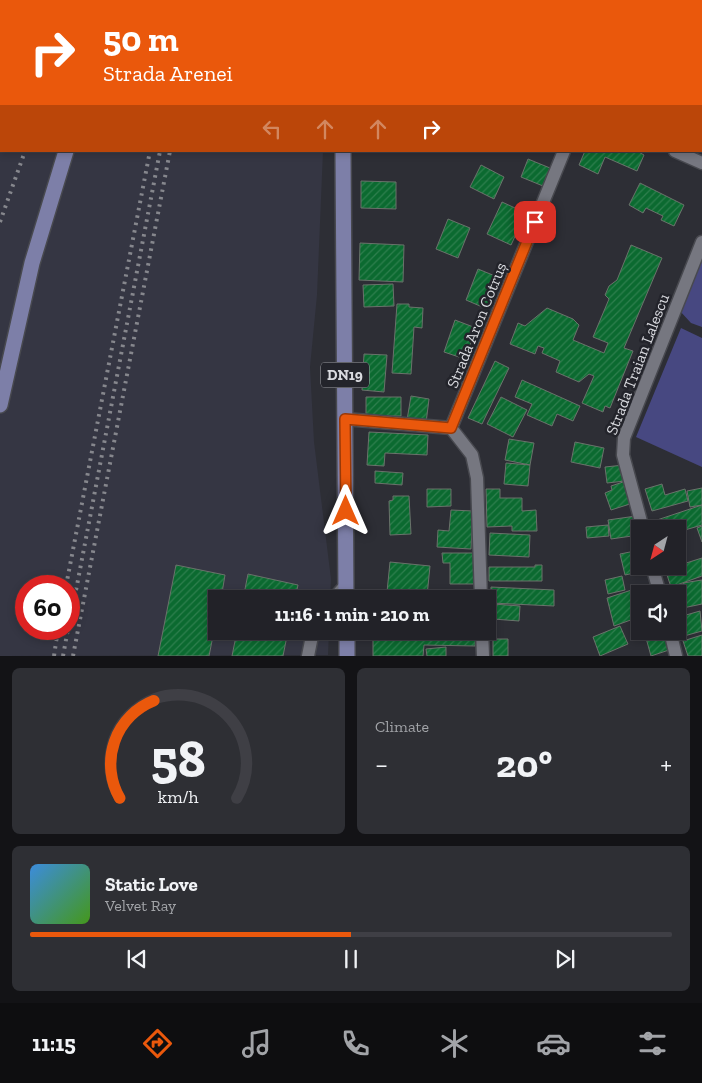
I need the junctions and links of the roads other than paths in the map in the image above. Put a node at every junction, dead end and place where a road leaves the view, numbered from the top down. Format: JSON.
{"nodes":[{"id":1,"x":66,"y":152,"type":"edge"},
{"id":2,"x":343,"y":152,"type":"edge"},
{"id":3,"x":564,"y":152,"type":"edge"},
{"id":4,"x":678,"y":152,"type":"edge"},
{"id":5,"x":702,"y":163,"type":"edge"},
{"id":6,"x":702,"y":242,"type":"edge"},
{"id":7,"x":0,"y":405,"type":"edge"},
{"id":8,"x":345,"y":419,"type":"junction"},
{"id":9,"x":451,"y":428,"type":"junction"},
{"id":10,"x":640,"y":520,"type":"edge"},
{"id":11,"x":346,"y":590,"type":"edge"},
{"id":12,"x":481,"y":590,"type":"edge"},
{"id":13,"x":311,"y":640,"type":"edge"},
{"id":14,"x":346,"y":640,"type":"edge"},
{"id":15,"x":482,"y":640,"type":"edge"},
{"id":16,"x":672,"y":640,"type":"edge"},
{"id":17,"x":308,"y":656,"type":"edge"},
{"id":18,"x":347,"y":656,"type":"edge"},
{"id":19,"x":483,"y":656,"type":"edge"},
{"id":20,"x":676,"y":656,"type":"edge"}],
"edges":[{"from":1,"to":7,"type":"main road"},
{"from":2,"to":8,"type":"main road","number":"DN19"},
{"from":3,"to":9,"type":"street","name":"Strada Aron Cotruș"},
{"from":4,"to":5,"type":"street"},
{"from":6,"to":10,"type":"street","name":"Strada Traian Lalescu"},
{"from":8,"to":9,"type":"street"},
{"from":8,"to":11,"type":"main road","number":"DN19"},
{"from":9,"to":12,"type":"street"},
{"from":13,"to":17,"type":"street"},
{"from":14,"to":18,"type":"main road"},
{"from":15,"to":19,"type":"street"},
{"from":16,"to":20,"type":"street"}]}
